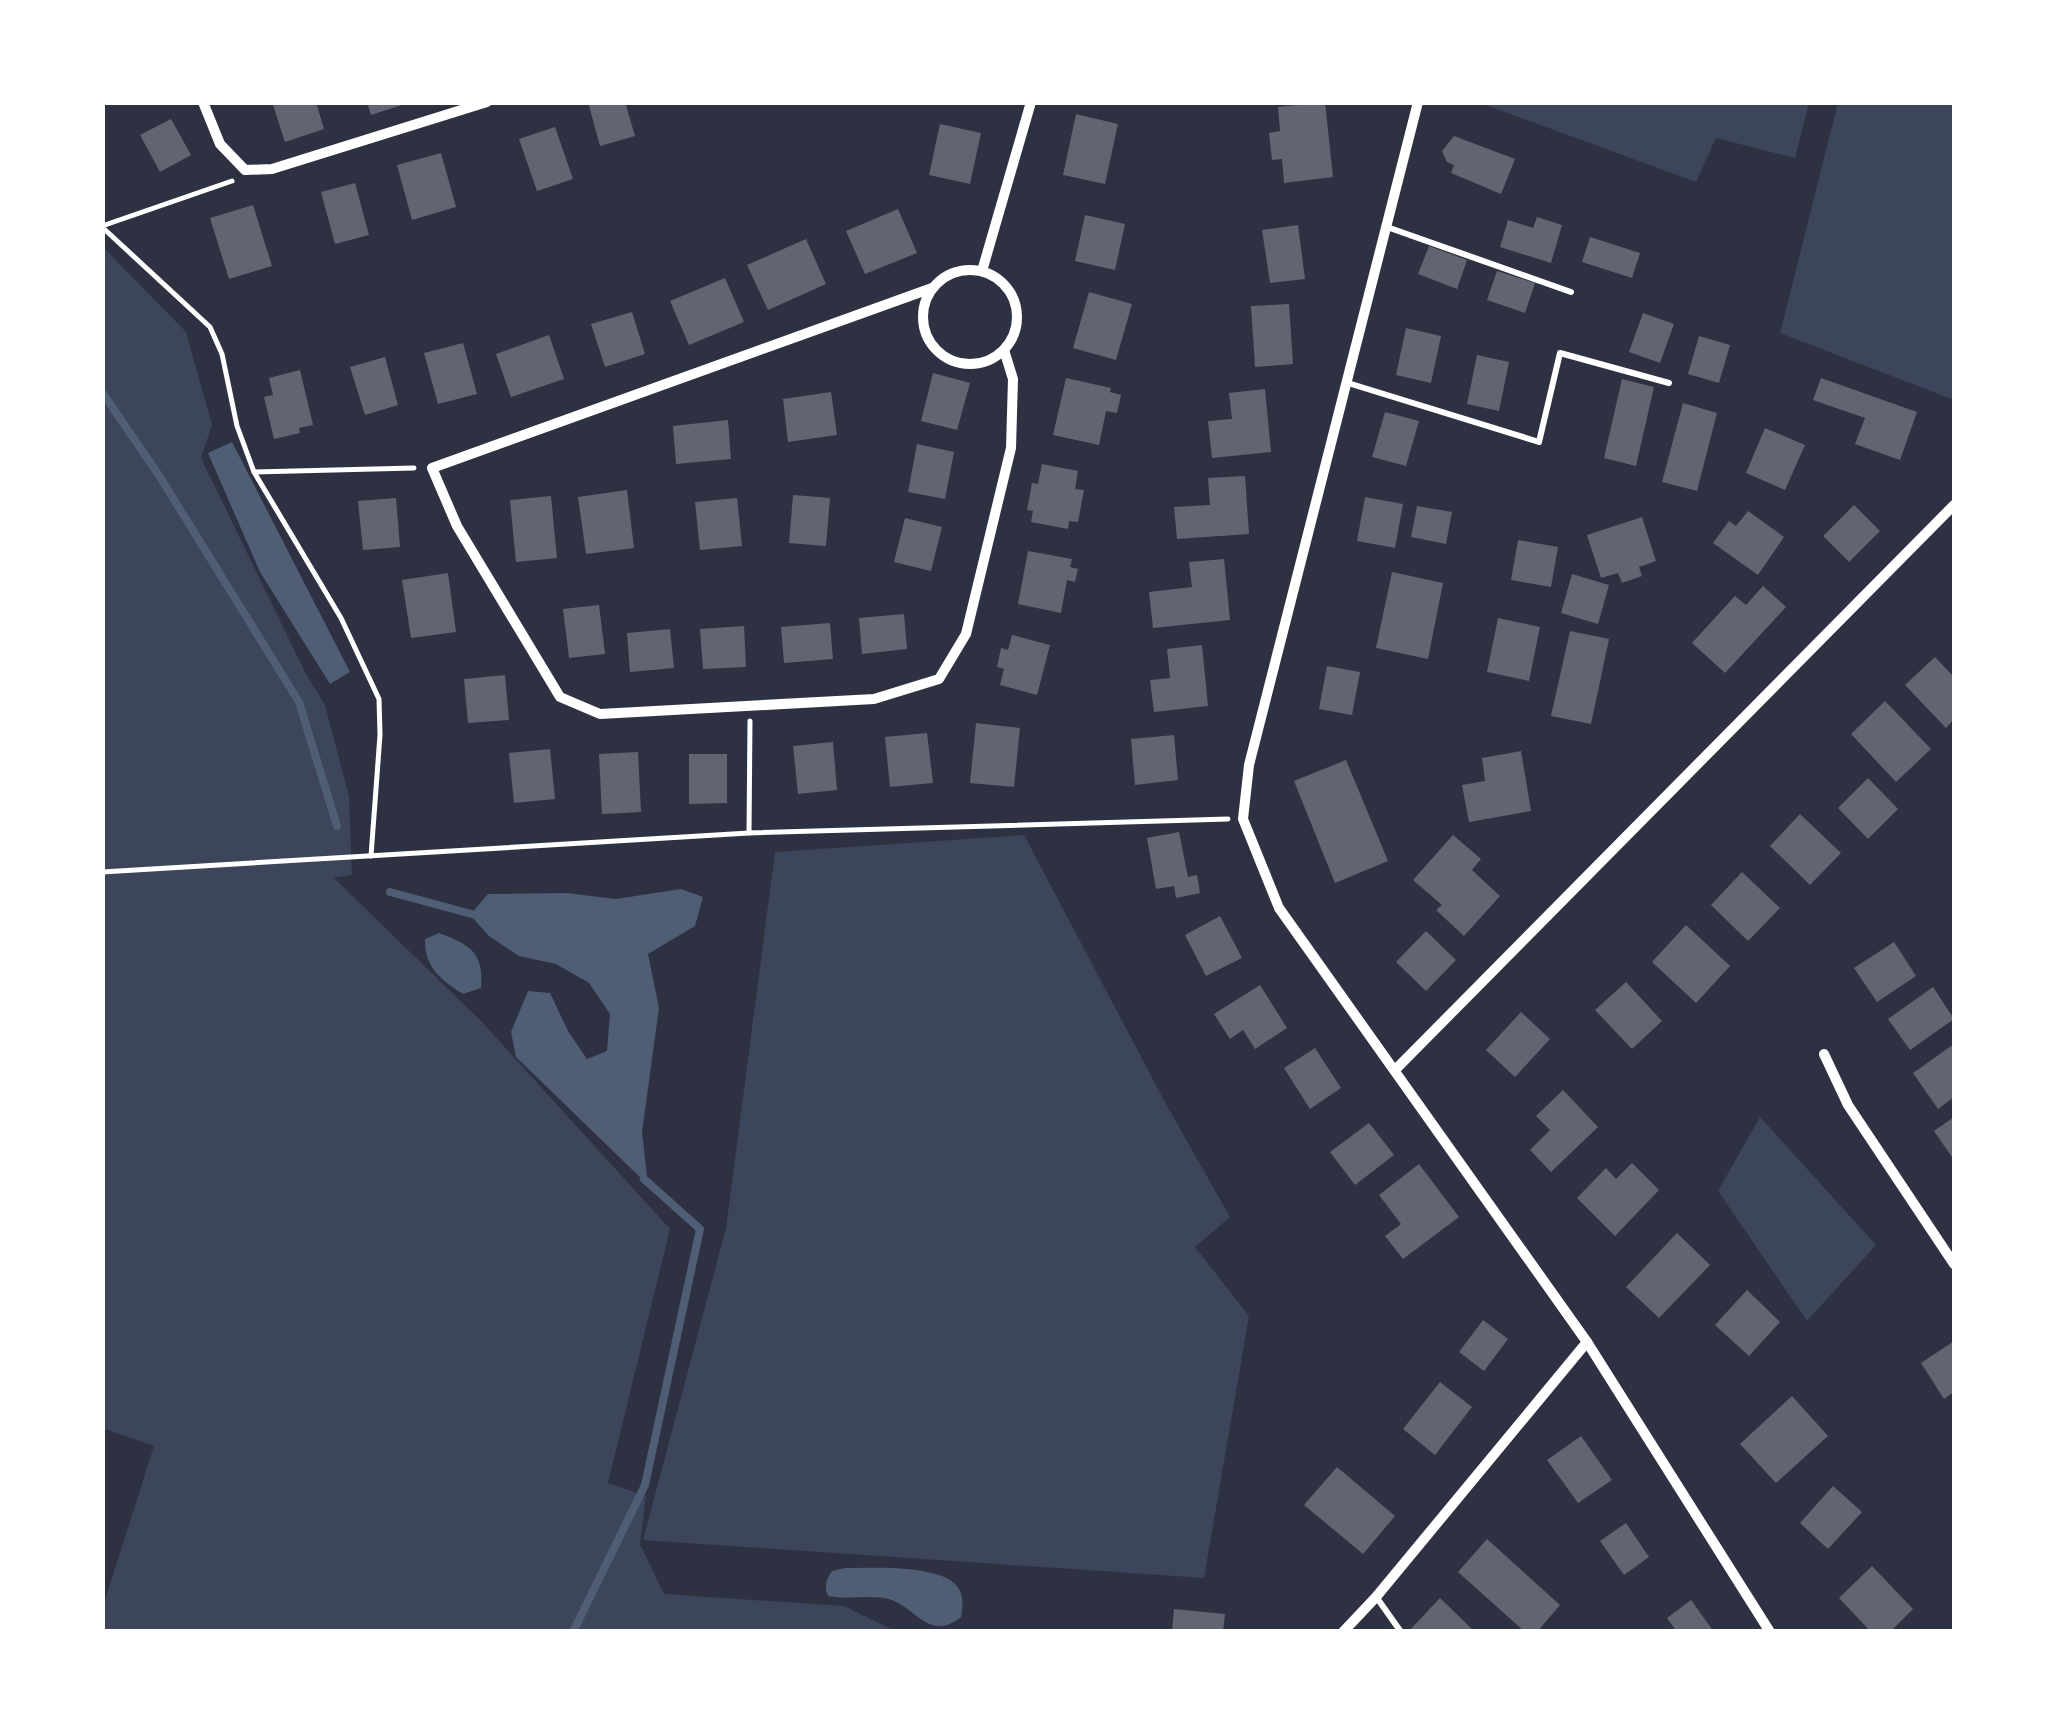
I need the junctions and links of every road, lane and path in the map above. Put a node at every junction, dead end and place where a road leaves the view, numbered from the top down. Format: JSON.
{"nodes":[{"id":1,"x":204,"y":102,"type":"edge"},
{"id":2,"x":487,"y":102,"type":"edge"},
{"id":3,"x":1031,"y":102,"type":"edge"},
{"id":4,"x":1418,"y":102,"type":"edge"},
{"id":5,"x":473,"y":105,"type":"edge"},
{"id":6,"x":245,"y":170,"type":"junction"},
{"id":7,"x":102,"y":227,"type":"edge"},
{"id":8,"x":1387,"y":227,"type":"junction"},
{"id":9,"x":982,"y":271,"type":"junction"},
{"id":10,"x":932,"y":288,"type":"junction"},
{"id":11,"x":1571,"y":292,"type":"dead end"},
{"id":12,"x":1004,"y":350,"type":"junction"},
{"id":13,"x":1670,"y":383,"type":"dead end"},
{"id":14,"x":1348,"y":384,"type":"junction"},
{"id":15,"x":432,"y":468,"type":"junction"},
{"id":16,"x":254,"y":472,"type":"junction"},
{"id":17,"x":1954,"y":505,"type":"edge"},
{"id":18,"x":750,"y":704,"type":"junction"},
{"id":19,"x":1243,"y":819,"type":"junction"},
{"id":20,"x":749,"y":833,"type":"junction"},
{"id":21,"x":371,"y":856,"type":"junction"},
{"id":22,"x":102,"y":872,"type":"edge"},
{"id":23,"x":1824,"y":1054,"type":"dead end"},
{"id":24,"x":1396,"y":1069,"type":"junction"},
{"id":25,"x":1954,"y":1264,"type":"edge"},
{"id":26,"x":1586,"y":1342,"type":"junction"},
{"id":27,"x":1376,"y":1597,"type":"junction"},
{"id":28,"x":1343,"y":1632,"type":"edge"},
{"id":29,"x":1401,"y":1632,"type":"edge"},
{"id":30,"x":1770,"y":1632,"type":"edge"}],
"edges":[{"from":1,"to":6,"type":"street"},
{"from":2,"to":5,"type":"street"},
{"from":3,"to":9,"type":"street"},
{"from":4,"to":8,"type":"street"},
{"from":5,"to":6,"type":"street"},
{"from":6,"to":7,"type":"path"},
{"from":7,"to":16,"type":"path"},
{"from":8,"to":11,"type":"lane"},
{"from":8,"to":14,"type":"street"},
{"from":9,"to":10,"type":"street"},
{"from":9,"to":12,"type":"street"},
{"from":10,"to":12,"type":"street"},
{"from":10,"to":15,"type":"street"},
{"from":12,"to":18,"type":"street"},
{"from":13,"to":14,"type":"lane"},
{"from":14,"to":19,"type":"street"},
{"from":15,"to":16,"type":"path"},
{"from":15,"to":18,"type":"street"},
{"from":16,"to":21,"type":"path"},
{"from":17,"to":24,"type":"street"},
{"from":18,"to":20,"type":"path"},
{"from":19,"to":20,"type":"path"},
{"from":19,"to":24,"type":"street"},
{"from":20,"to":21,"type":"path"},
{"from":21,"to":22,"type":"path"},
{"from":23,"to":25,"type":"street"},
{"from":24,"to":26,"type":"street"},
{"from":26,"to":27,"type":"street"},
{"from":26,"to":30,"type":"street"},
{"from":27,"to":28,"type":"street"},
{"from":27,"to":29,"type":"lane"}]}
